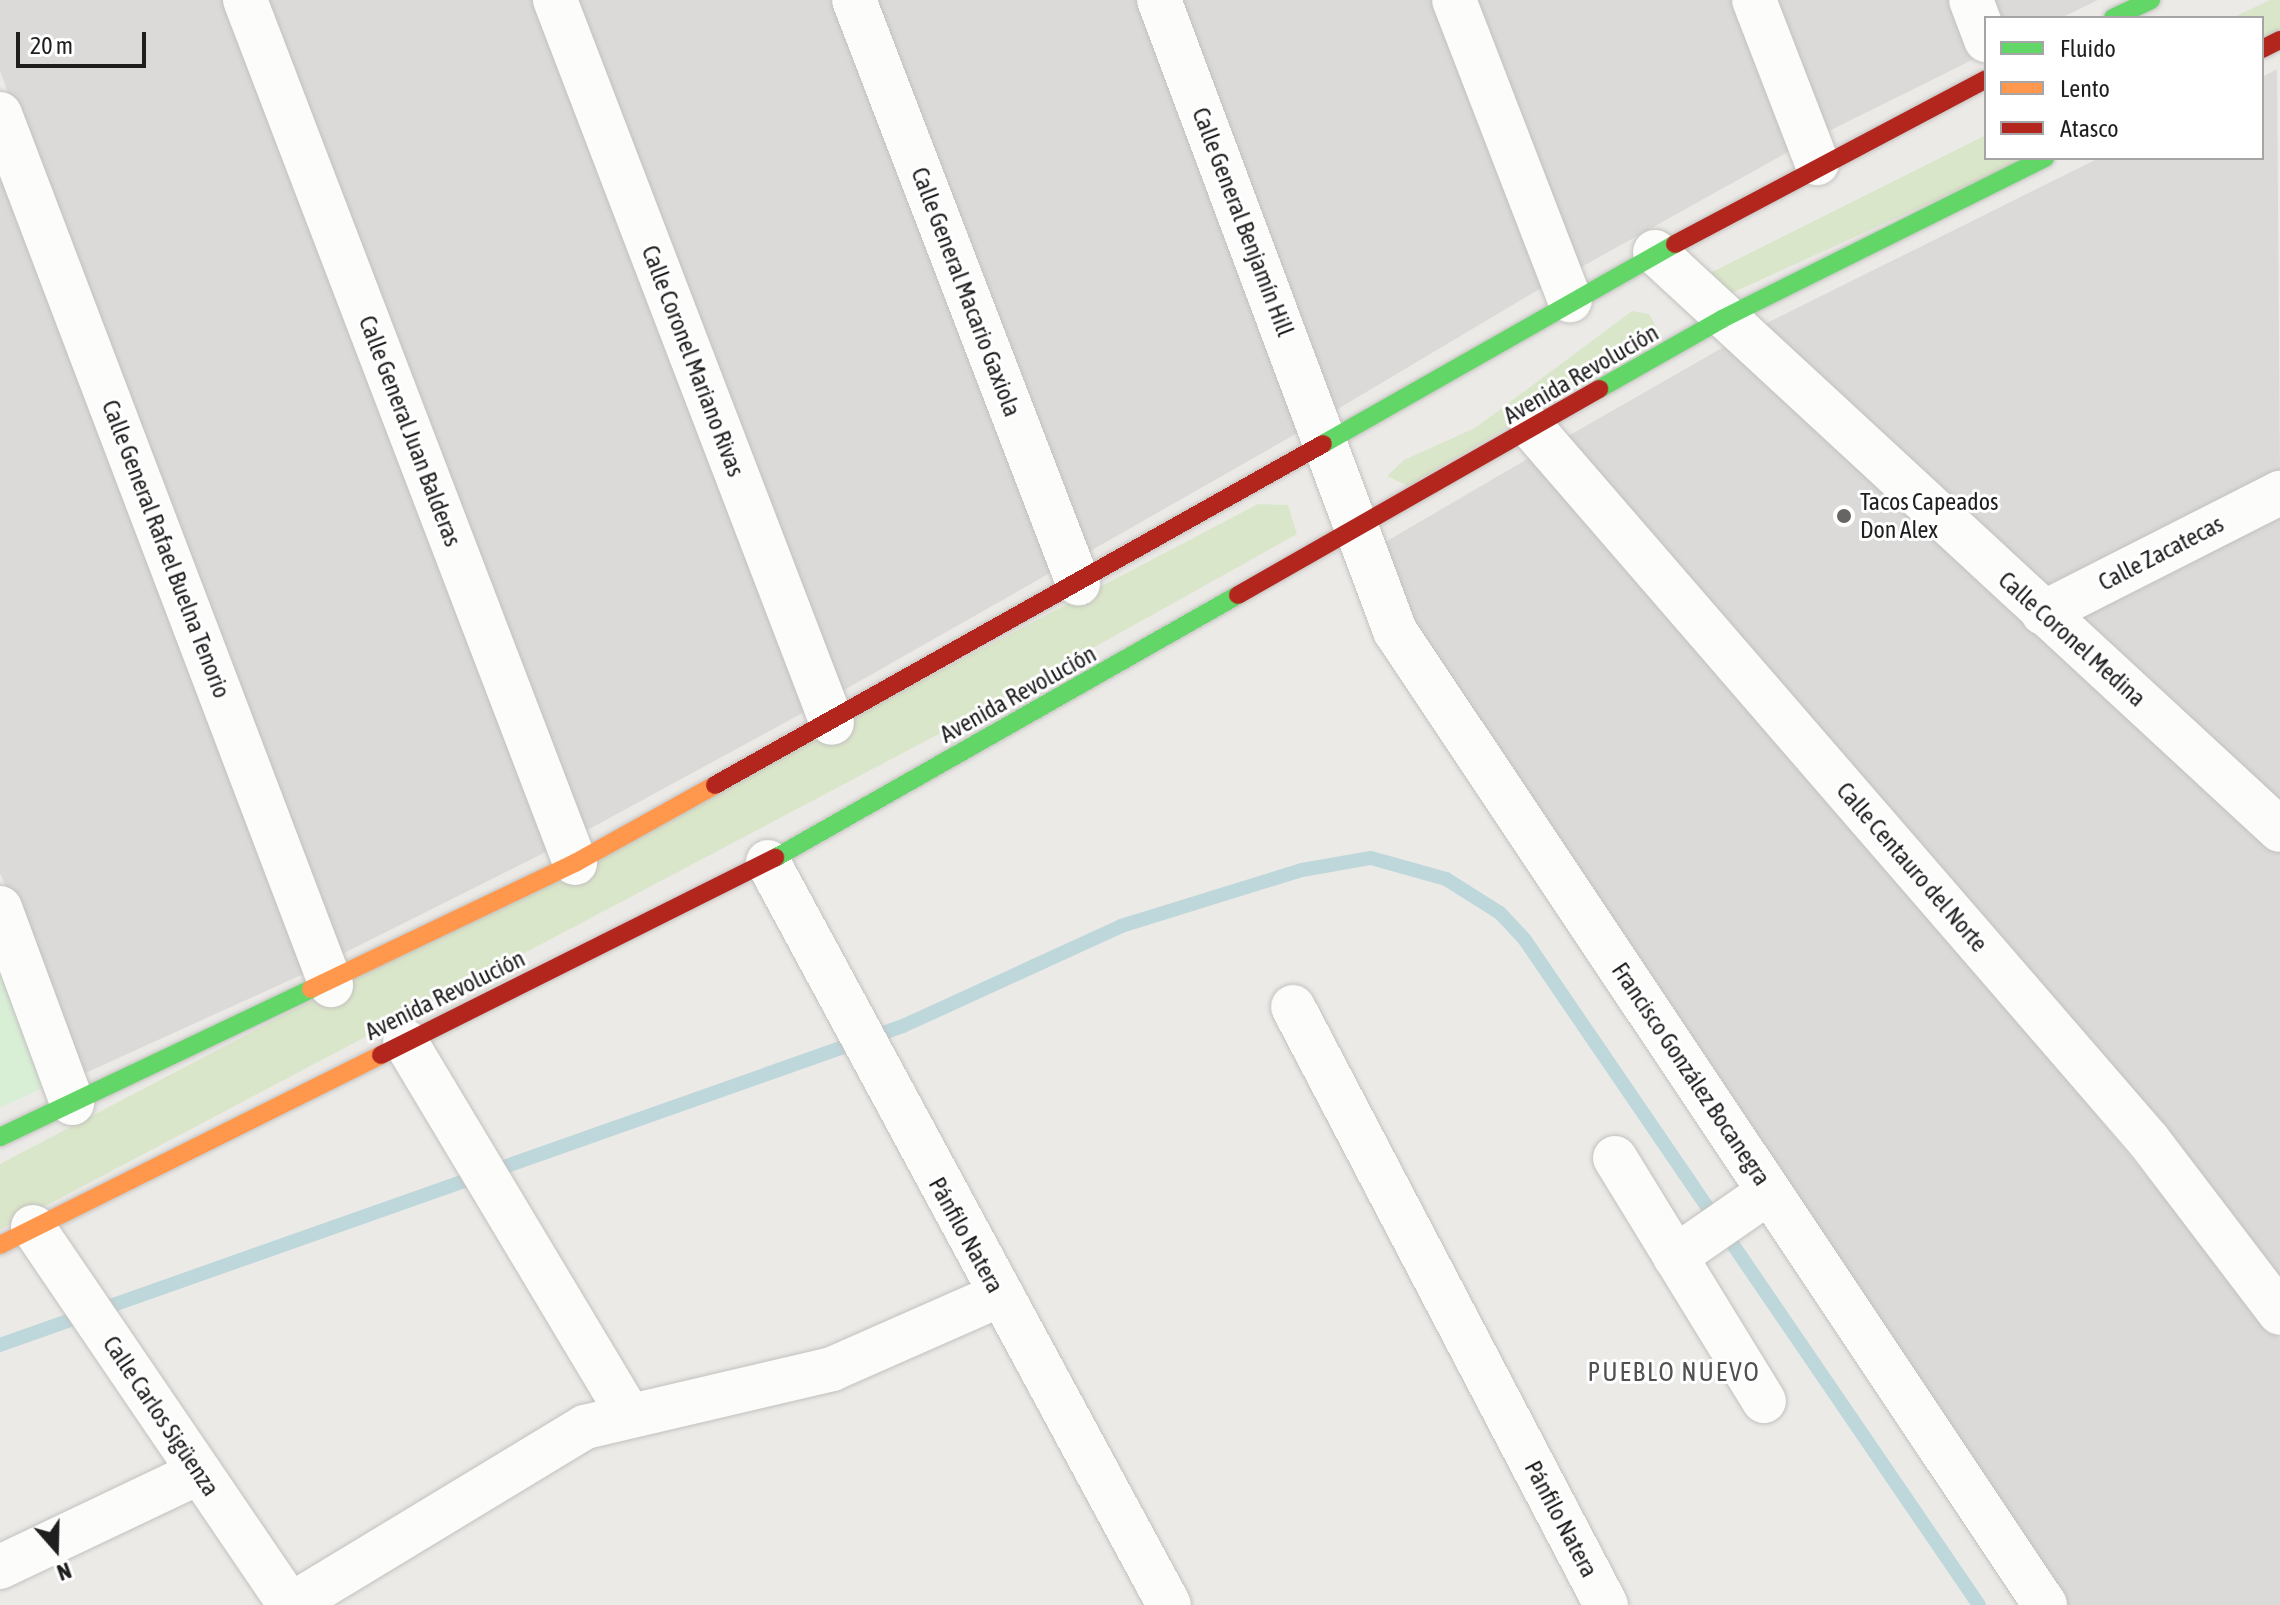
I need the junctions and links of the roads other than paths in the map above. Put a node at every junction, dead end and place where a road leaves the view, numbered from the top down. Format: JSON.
{"nodes":[{"id":1,"x":245,"y":0,"type":"edge"},
{"id":2,"x":555,"y":0,"type":"edge"},
{"id":3,"x":854,"y":0,"type":"edge"},
{"id":4,"x":1159,"y":0,"type":"edge"},
{"id":5,"x":1454,"y":0,"type":"edge"},
{"id":6,"x":1754,"y":0,"type":"edge"},
{"id":7,"x":1971,"y":0,"type":"edge"},
{"id":8,"x":2151,"y":0,"type":"edge"},
{"id":9,"x":2117,"y":16,"type":"edge"},
{"id":10,"x":1984,"y":35,"type":"edge"},
{"id":11,"x":1984,"y":80,"type":"edge"},
{"id":12,"x":0,"y":114,"type":"edge"},
{"id":13,"x":2041,"y":160,"type":"edge"},
{"id":14,"x":1817,"y":163,"type":"junction"},
{"id":15,"x":1655,"y":252,"type":"junction"},
{"id":16,"x":1570,"y":300,"type":"junction"},
{"id":17,"x":1722,"y":319,"type":"junction"},
{"id":18,"x":1533,"y":429,"type":"junction"},
{"id":19,"x":1327,"y":443,"type":"junction"},
{"id":20,"x":2280,"y":493,"type":"edge"},
{"id":21,"x":1355,"y":533,"type":"junction"},
{"id":22,"x":1078,"y":583,"type":"junction"},
{"id":23,"x":2043,"y":613,"type":"junction"},
{"id":24,"x":832,"y":723,"type":"junction"},
{"id":25,"x":2280,"y":830,"type":"edge"},
{"id":26,"x":768,"y":862,"type":"junction"},
{"id":27,"x":575,"y":863,"type":"junction"},
{"id":28,"x":0,"y":908,"type":"edge"},
{"id":29,"x":331,"y":985,"type":"junction"},
{"id":30,"x":1293,"y":1007,"type":"dead end"},
{"id":31,"x":405,"y":1041,"type":"junction"},
{"id":32,"x":72,"y":1103,"type":"junction"},
{"id":33,"x":0,"y":1137,"type":"edge"},
{"id":34,"x":1615,"y":1158,"type":"dead end"},
{"id":35,"x":1769,"y":1192,"type":"junction"},
{"id":36,"x":17,"y":1236,"type":"edge"},
{"id":37,"x":1675,"y":1257,"type":"junction"},
{"id":38,"x":1000,"y":1295,"type":"junction"},
{"id":39,"x":2280,"y":1313,"type":"edge"},
{"id":40,"x":1764,"y":1401,"type":"dead end"},
{"id":41,"x":628,"y":1413,"type":"junction"},
{"id":42,"x":200,"y":1472,"type":"junction"},
{"id":43,"x":0,"y":1567,"type":"edge"},
{"id":44,"x":290,"y":1605,"type":"edge"},
{"id":45,"x":1169,"y":1605,"type":"edge"},
{"id":46,"x":1606,"y":1605,"type":"edge"},
{"id":47,"x":2045,"y":1605,"type":"edge"}],
"edges":[{"from":1,"to":27,"type":"street","name":"Calle General Juan Balderas"},
{"from":2,"to":24,"type":"street","name":"Calle Coronel Mariano Rivas"},
{"from":3,"to":22,"type":"street","name":"Calle General Macario Gaxiola"},
{"from":4,"to":19,"type":"street","name":"Calle General Benjamín Hill"},
{"from":5,"to":16,"type":"street"},
{"from":6,"to":14,"type":"street"},
{"from":7,"to":10,"type":"street"},
{"from":8,"to":9,"type":"street"},
{"from":11,"to":14,"type":"street"},
{"from":12,"to":29,"type":"street","name":"Calle General Rafael Buelna Tenorio"},
{"from":13,"to":17,"type":"street","name":"Avenida Revolución"},
{"from":14,"to":15,"type":"street"},
{"from":15,"to":16,"type":"street"},
{"from":15,"to":17,"type":"street","name":"Calle Coronel Medina"},
{"from":16,"to":19,"type":"street"},
{"from":17,"to":18,"type":"street","name":"Avenida Revolución"},
{"from":17,"to":23,"type":"street","name":"Calle Coronel Medina"},
{"from":18,"to":21,"type":"street","name":"Avenida Revolución"},
{"from":18,"to":39,"type":"street","name":"Calle Centauro del Norte"},
{"from":19,"to":21,"type":"street","name":"Calle General Benjamín Hill"},
{"from":19,"to":22,"type":"street"},
{"from":20,"to":23,"type":"street","name":"Calle Zacatecas"},
{"from":21,"to":26,"type":"street","name":"Avenida Revolución"},
{"from":21,"to":35,"type":"street","name":"Francisco González Bocanegra"},
{"from":22,"to":24,"type":"street"},
{"from":23,"to":25,"type":"street","name":"Calle Coronel Medina"},
{"from":24,"to":27,"type":"street"},
{"from":26,"to":31,"type":"street","name":"Avenida Revolución"},
{"from":26,"to":38,"type":"street","name":"Pánfilo Natera"},
{"from":27,"to":29,"type":"street"},
{"from":28,"to":32,"type":"street"},
{"from":29,"to":32,"type":"street"},
{"from":30,"to":46,"type":"street","name":"Pánfilo Natera"},
{"from":31,"to":36,"type":"street","name":"Avenida Revolución"},
{"from":31,"to":41,"type":"street"},
{"from":32,"to":33,"type":"street"},
{"from":34,"to":37,"type":"street"},
{"from":35,"to":37,"type":"street"},
{"from":35,"to":47,"type":"street","name":"Francisco González Bocanegra"},
{"from":36,"to":42,"type":"street","name":"Calle Carlos Sigüenza"},
{"from":37,"to":40,"type":"street"},
{"from":38,"to":41,"type":"street"},
{"from":38,"to":45,"type":"street","name":"Pánfilo Natera"},
{"from":41,"to":44,"type":"street"},
{"from":42,"to":43,"type":"street"},
{"from":42,"to":44,"type":"street","name":"Calle Carlos Sigüenza"}]}
